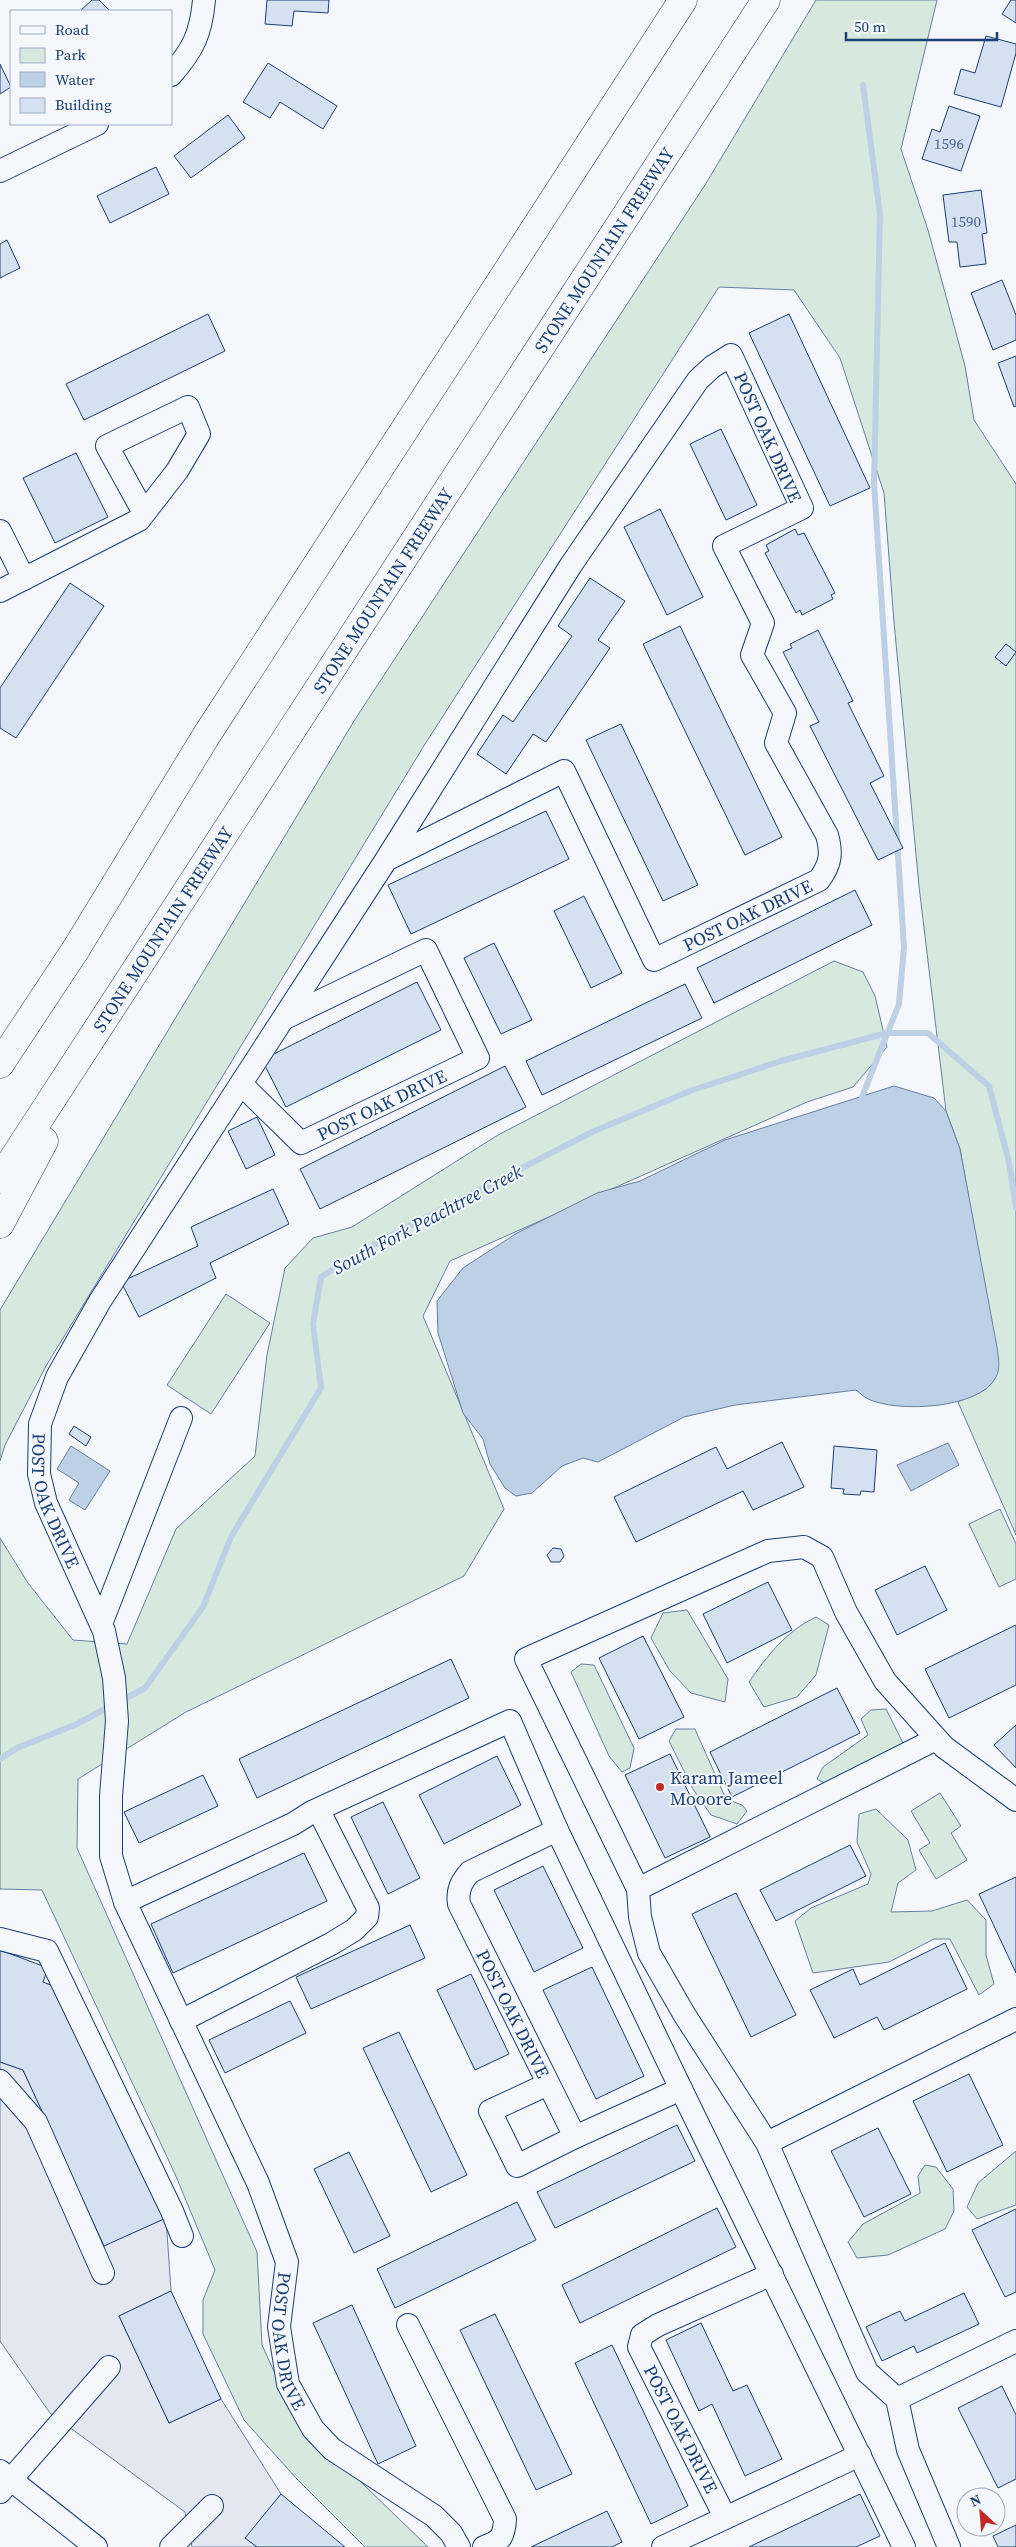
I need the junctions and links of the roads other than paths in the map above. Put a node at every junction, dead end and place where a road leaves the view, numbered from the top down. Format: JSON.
{"nodes":[{"id":1,"x":204,"y":0,"type":"edge"},
{"id":2,"x":683,"y":0,"type":"edge"},
{"id":3,"x":766,"y":0,"type":"edge"},
{"id":4,"x":172,"y":75,"type":"edge"},
{"id":5,"x":95,"y":125,"type":"edge"},
{"id":6,"x":0,"y":171,"type":"edge"},
{"id":7,"x":144,"y":513,"type":"junction"},
{"id":8,"x":0,"y":531,"type":"edge"},
{"id":9,"x":24,"y":579,"type":"junction"},
{"id":10,"x":0,"y":591,"type":"edge"},
{"id":11,"x":386,"y":860,"type":"junction"},
{"id":12,"x":76,"y":949,"type":"junction"},
{"id":13,"x":133,"y":975,"type":"junction"},
{"id":14,"x":284,"y":1018,"type":"junction"},
{"id":15,"x":0,"y":1050,"type":"edge"},
{"id":16,"x":0,"y":1064,"type":"edge"},
{"id":17,"x":242,"y":1085,"type":"junction"},
{"id":18,"x":0,"y":1180,"type":"edge"},
{"id":19,"x":0,"y":1224,"type":"edge"},
{"id":20,"x":181,"y":1418,"type":"dead end"},
{"id":21,"x":101,"y":1624,"type":"junction"},
{"id":22,"x":936,"y":1739,"type":"junction"},
{"id":23,"x":1016,"y":1800,"type":"edge"},
{"id":24,"x":312,"y":1812,"type":"junction"},
{"id":25,"x":558,"y":1830,"type":"junction"},
{"id":26,"x":638,"y":1889,"type":"junction"},
{"id":27,"x":125,"y":1902,"type":"junction"},
{"id":28,"x":0,"y":1938,"type":"edge"},
{"id":29,"x":1016,"y":2019,"type":"edge"},
{"id":30,"x":180,"y":2021,"type":"junction"},
{"id":31,"x":0,"y":2081,"type":"edge"},
{"id":32,"x":548,"y":2084,"type":"junction"},
{"id":33,"x":681,"y":2089,"type":"junction"},
{"id":34,"x":575,"y":2137,"type":"junction"},
{"id":35,"x":766,"y":2143,"type":"junction"},
{"id":36,"x":182,"y":2236,"type":"dead end"},
{"id":37,"x":103,"y":2273,"type":"dead end"},
{"id":38,"x":772,"y":2274,"type":"junction"},
{"id":39,"x":408,"y":2325,"type":"dead end"},
{"id":40,"x":1016,"y":2341,"type":"edge"},
{"id":41,"x":109,"y":2367,"type":"dead end"},
{"id":42,"x":897,"y":2399,"type":"junction"},
{"id":43,"x":860,"y":2455,"type":"junction"},
{"id":44,"x":4,"y":2481,"type":"edge"},
{"id":45,"x":212,"y":2506,"type":"dead end"},
{"id":46,"x":725,"y":2517,"type":"junction"},
{"id":47,"x":672,"y":2545,"type":"edge"},
{"id":48,"x":902,"y":2546,"type":"edge"},
{"id":49,"x":96,"y":2547,"type":"edge"},
{"id":50,"x":171,"y":2547,"type":"edge"},
{"id":51,"x":459,"y":2547,"type":"edge"},
{"id":52,"x":484,"y":2547,"type":"edge"},
{"id":53,"x":949,"y":2547,"type":"edge"}],
"edges":[{"from":1,"to":4,"type":"street"},
{"from":2,"to":12,"type":"highway"},
{"from":3,"to":13,"type":"highway","name":"STONE MOUNTAIN FREEWAY"},
{"from":5,"to":6,"type":"street"},
{"from":7,"to":7,"type":"street"},
{"from":7,"to":9,"type":"street"},
{"from":8,"to":9,"type":"street"},
{"from":9,"to":10,"type":"street"},
{"from":11,"to":11,"type":"street","name":"POST OAK DRIVE"},
{"from":11,"to":14,"type":"street","name":"POST OAK DRIVE"},
{"from":12,"to":15,"type":"highway"},
{"from":12,"to":16,"type":"highway"},
{"from":13,"to":18,"type":"highway","name":"STONE MOUNTAIN FREEWAY"},
{"from":13,"to":19,"type":"highway"},
{"from":14,"to":17,"type":"street","name":"POST OAK DRIVE"},
{"from":14,"to":17,"type":"street","name":"POST OAK DRIVE"},
{"from":17,"to":21,"type":"street","name":"POST OAK DRIVE"},
{"from":20,"to":21,"type":"street"},
{"from":21,"to":27,"type":"street","name":"POST OAK DRIVE"},
{"from":22,"to":23,"type":"street"},
{"from":22,"to":26,"type":"street"},
{"from":22,"to":26,"type":"street"},
{"from":24,"to":25,"type":"street"},
{"from":24,"to":27,"type":"street"},
{"from":24,"to":30,"type":"street"},
{"from":25,"to":32,"type":"street","name":"POST OAK DRIVE"},
{"from":25,"to":33,"type":"street"},
{"from":26,"to":35,"type":"street"},
{"from":27,"to":30,"type":"street","name":"POST OAK DRIVE"},
{"from":28,"to":36,"type":"street"},
{"from":29,"to":35,"type":"street"},
{"from":30,"to":51,"type":"street","name":"POST OAK DRIVE"},
{"from":31,"to":37,"type":"street"},
{"from":32,"to":34,"type":"street","name":"POST OAK DRIVE"},
{"from":32,"to":34,"type":"street"},
{"from":33,"to":34,"type":"street"},
{"from":33,"to":38,"type":"street"},
{"from":35,"to":42,"type":"street"},
{"from":38,"to":43,"type":"street"},
{"from":38,"to":46,"type":"street","name":"POST OAK DRIVE"},
{"from":39,"to":52,"type":"street"},
{"from":40,"to":42,"type":"street"},
{"from":41,"to":44,"type":"street"},
{"from":42,"to":53,"type":"street"},
{"from":43,"to":46,"type":"street"},
{"from":43,"to":48,"type":"street"},
{"from":44,"to":49,"type":"street"},
{"from":45,"to":50,"type":"street"},
{"from":46,"to":47,"type":"street"}]}
